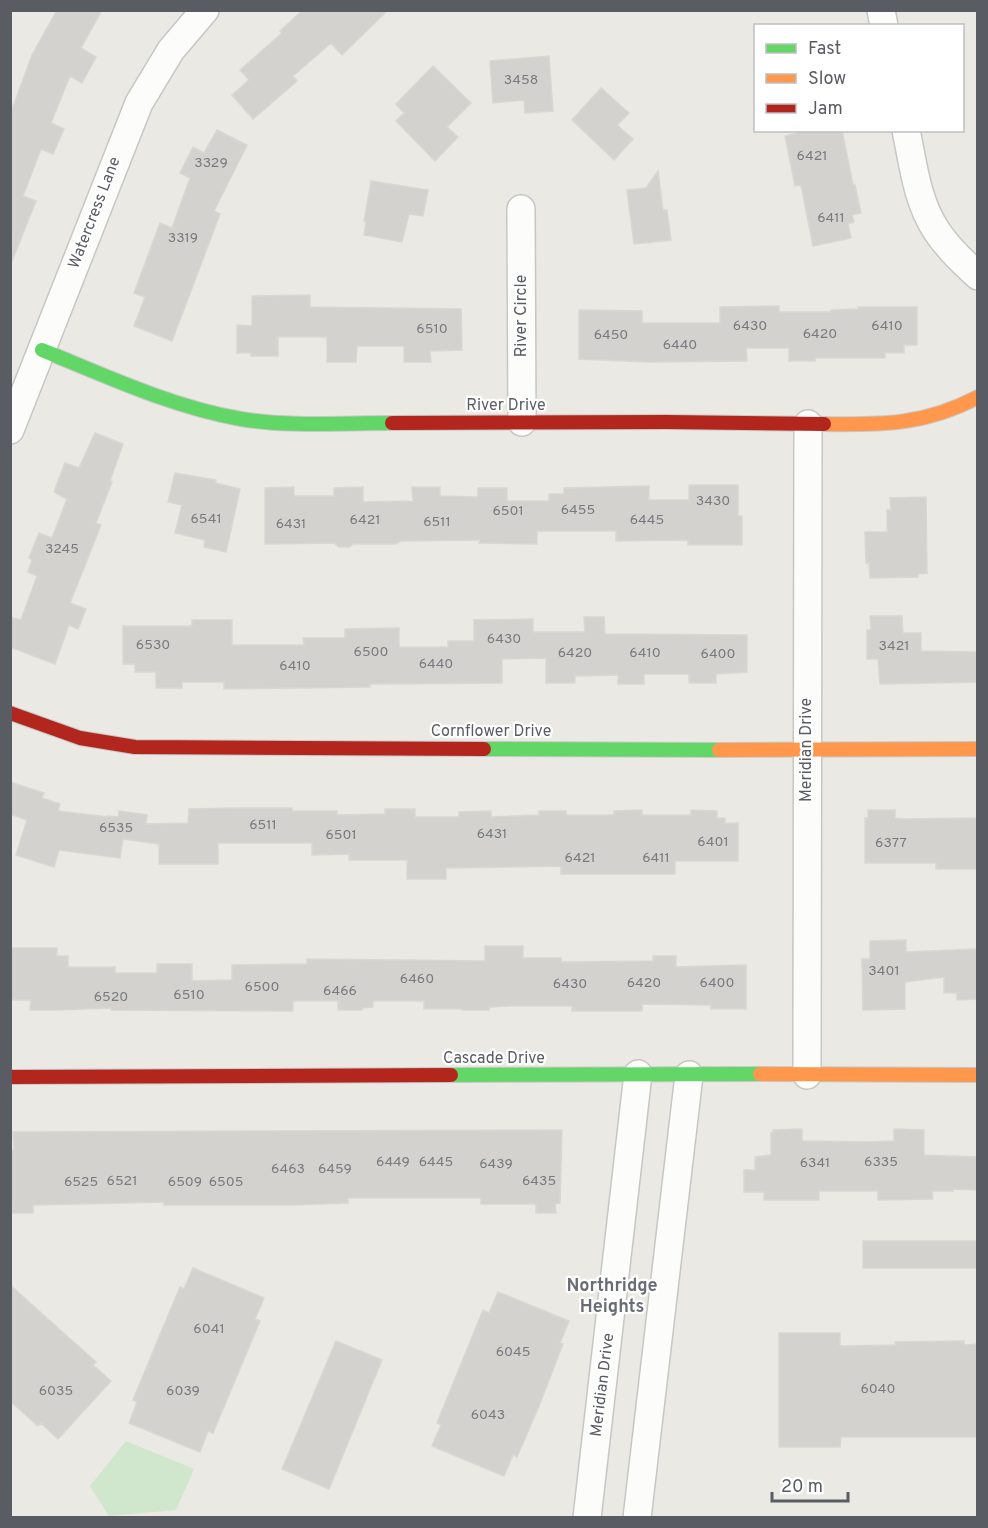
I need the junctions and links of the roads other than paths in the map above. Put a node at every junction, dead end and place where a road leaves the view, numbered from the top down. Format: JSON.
{"nodes":[{"id":1,"x":205,"y":10,"type":"edge"},
{"id":2,"x":906,"y":132,"type":"edge"},
{"id":3,"x":521,"y":209,"type":"dead end"},
{"id":4,"x":978,"y":276,"type":"edge"},
{"id":5,"x":42,"y":350,"type":"junction"},
{"id":6,"x":978,"y":397,"type":"edge"},
{"id":7,"x":522,"y":422,"type":"junction"},
{"id":8,"x":808,"y":424,"type":"junction"},
{"id":9,"x":10,"y":430,"type":"edge"},
{"id":10,"x":10,"y":713,"type":"edge"},
{"id":11,"x":978,"y":749,"type":"edge"},
{"id":12,"x":807,"y":750,"type":"junction"},
{"id":13,"x":638,"y":1074,"type":"junction"},
{"id":14,"x":689,"y":1074,"type":"junction"},
{"id":15,"x":807,"y":1075,"type":"junction"},
{"id":16,"x":978,"y":1075,"type":"edge"},
{"id":17,"x":10,"y":1077,"type":"edge"},
{"id":18,"x":587,"y":1518,"type":"edge"},
{"id":19,"x":637,"y":1518,"type":"edge"}],
"edges":[{"from":1,"to":5,"type":"street","name":"Watercress Lane"},
{"from":2,"to":4,"type":"street"},
{"from":3,"to":7,"type":"street","name":"River Circle"},
{"from":5,"to":7,"type":"street","name":"River Drive"},
{"from":5,"to":9,"type":"street","name":"Watercress Lane"},
{"from":6,"to":8,"type":"street","name":"River Drive"},
{"from":7,"to":8,"type":"street","name":"River Drive"},
{"from":8,"to":12,"type":"street","name":"Meridian Drive"},
{"from":10,"to":12,"type":"street","name":"Cornflower Drive"},
{"from":11,"to":12,"type":"street","name":"Cornflower Drive"},
{"from":12,"to":15,"type":"street","name":"Meridian Drive"},
{"from":13,"to":14,"type":"street","name":"Cascade Drive"},
{"from":13,"to":17,"type":"street","name":"Cascade Drive"},
{"from":13,"to":18,"type":"street","name":"Meridian Drive"},
{"from":14,"to":15,"type":"street","name":"Cascade Drive"},
{"from":14,"to":19,"type":"street"},
{"from":15,"to":16,"type":"street","name":"Cascade Drive"}]}
